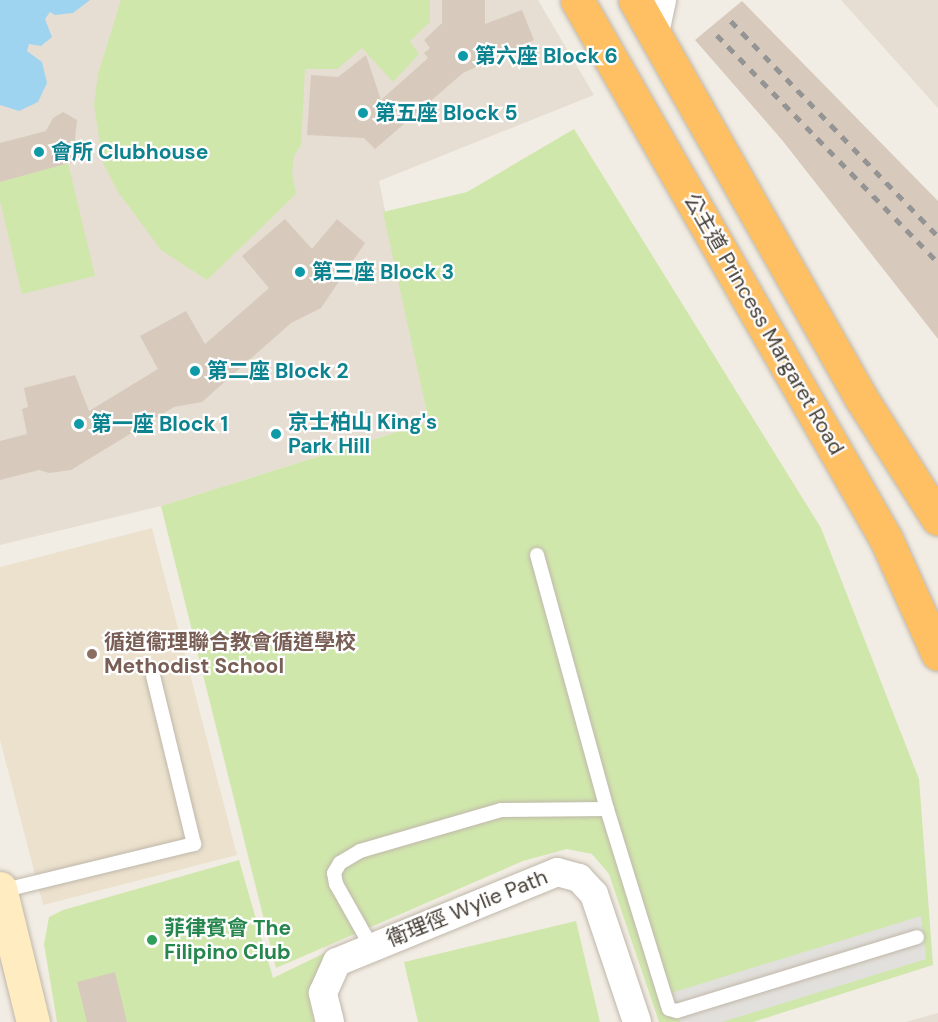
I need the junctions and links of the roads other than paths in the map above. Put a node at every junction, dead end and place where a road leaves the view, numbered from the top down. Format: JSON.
{"nodes":[{"id":1,"x":577,"y":0,"type":"edge"},
{"id":2,"x":635,"y":0,"type":"edge"},
{"id":3,"x":662,"y":0,"type":"edge"},
{"id":4,"x":655,"y":33,"type":"junction"},
{"id":5,"x":938,"y":519,"type":"edge"},
{"id":6,"x":537,"y":555,"type":"dead end"},
{"id":7,"x":938,"y":654,"type":"edge"},
{"id":8,"x":153,"y":675,"type":"dead end"},
{"id":9,"x":607,"y":809,"type":"junction"},
{"id":10,"x":0,"y":890,"type":"edge"},
{"id":11,"x":917,"y":937,"type":"dead end"},
{"id":12,"x":371,"y":946,"type":"junction"},
{"id":13,"x":33,"y":1022,"type":"edge"},
{"id":14,"x":330,"y":1022,"type":"edge"},
{"id":15,"x":638,"y":1022,"type":"edge"}],
"edges":[{"from":1,"to":7,"type":"highway","name":"公主道 Princess Margaret Road"},
{"from":2,"to":4,"type":"highway"},
{"from":3,"to":4,"type":"street"},
{"from":4,"to":5,"type":"highway"},
{"from":6,"to":9,"type":"lane"},
{"from":8,"to":10,"type":"lane"},
{"from":9,"to":11,"type":"lane"},
{"from":9,"to":12,"type":"lane"},
{"from":10,"to":13,"type":"street"},
{"from":12,"to":14,"type":"street","name":"衛理徑 Wylie Path"},
{"from":12,"to":15,"type":"street","name":"衛理徑 Wylie Path"}]}
